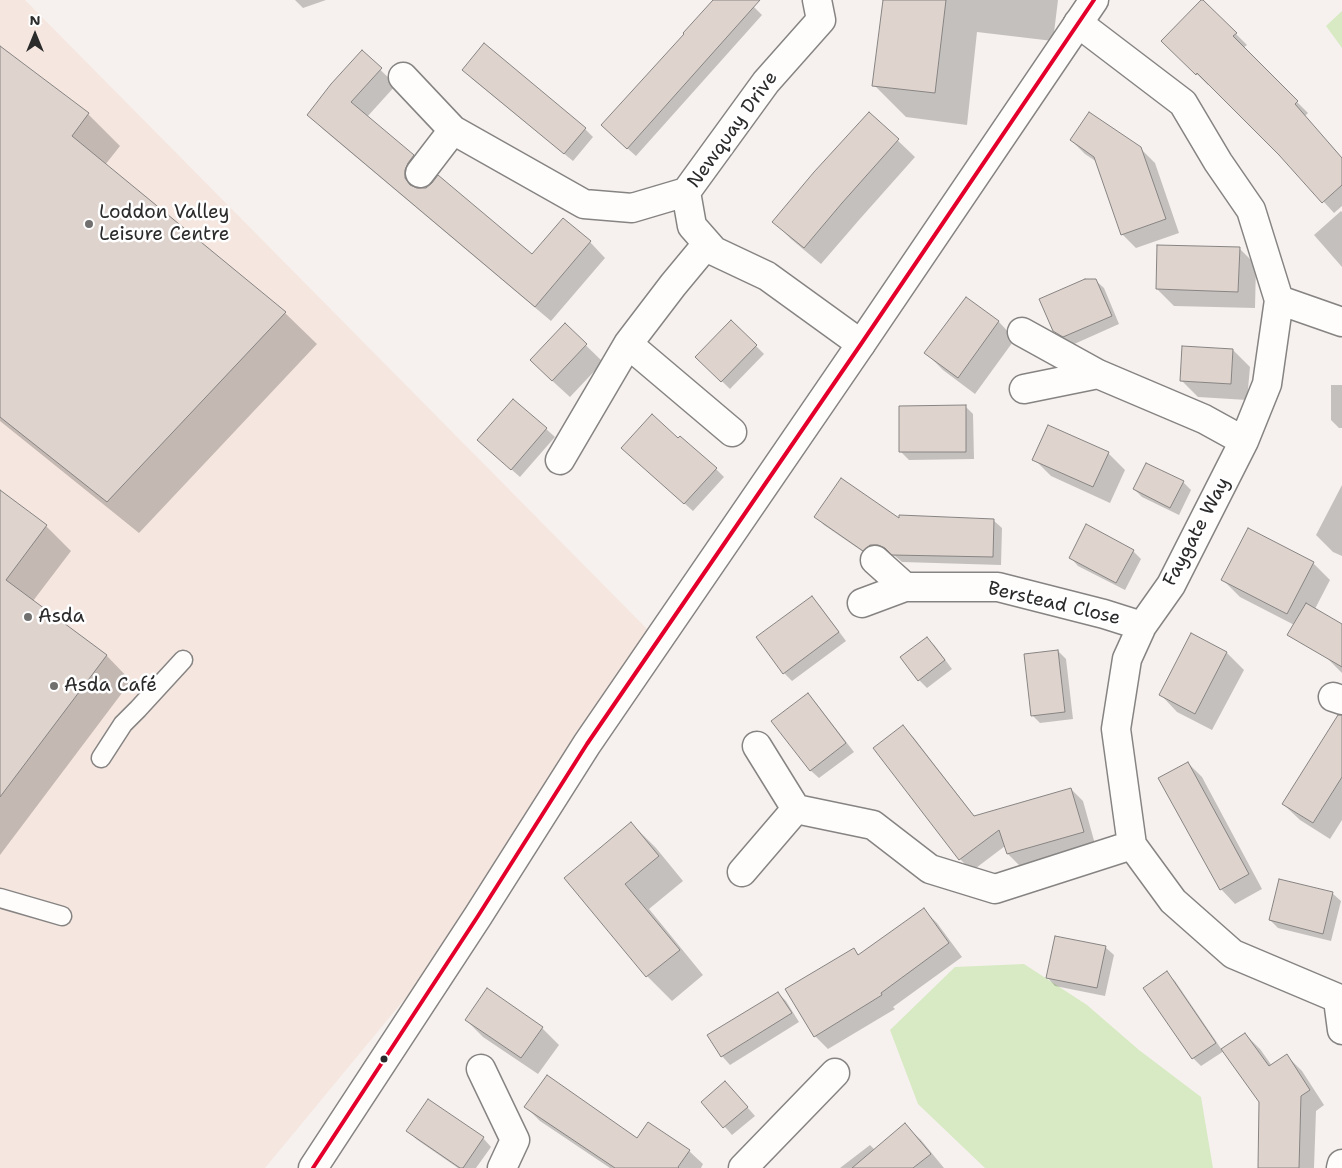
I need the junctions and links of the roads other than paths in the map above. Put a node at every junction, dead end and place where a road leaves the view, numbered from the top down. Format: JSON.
{"nodes":[{"id":1,"x":1094,"y":0,"type":"edge"},
{"id":2,"x":819,"y":10,"type":"edge"},
{"id":3,"x":1078,"y":23,"type":"junction"},
{"id":4,"x":403,"y":76,"type":"dead end"},
{"id":5,"x":453,"y":130,"type":"junction"},
{"id":6,"x":420,"y":173,"type":"dead end"},
{"id":7,"x":686,"y":192,"type":"junction"},
{"id":8,"x":707,"y":244,"type":"junction"},
{"id":9,"x":1279,"y":300,"type":"junction"},
{"id":10,"x":1342,"y":322,"type":"edge"},
{"id":11,"x":1022,"y":332,"type":"dead end"},
{"id":12,"x":628,"y":344,"type":"junction"},
{"id":13,"x":861,"y":344,"type":"junction"},
{"id":14,"x":1098,"y":374,"type":"junction"},
{"id":15,"x":1024,"y":389,"type":"dead end"},
{"id":16,"x":732,"y":432,"type":"dead end"},
{"id":17,"x":1244,"y":441,"type":"junction"},
{"id":18,"x":560,"y":460,"type":"dead end"},
{"id":19,"x":875,"y":560,"type":"dead end"},
{"id":20,"x":905,"y":586,"type":"junction"},
{"id":21,"x":862,"y":603,"type":"dead end"},
{"id":22,"x":1142,"y":626,"type":"junction"},
{"id":23,"x":183,"y":660,"type":"dead end"},
{"id":24,"x":757,"y":746,"type":"dead end"},
{"id":25,"x":101,"y":758,"type":"dead end"},
{"id":26,"x":796,"y":809,"type":"junction"},
{"id":27,"x":1132,"y":845,"type":"junction"},
{"id":28,"x":742,"y":872,"type":"dead end"},
{"id":29,"x":0,"y":898,"type":"edge"},
{"id":30,"x":62,"y":916,"type":"dead end"},
{"id":31,"x":1340,"y":1000,"type":"edge"},
{"id":32,"x":1342,"y":1030,"type":"edge"},
{"id":33,"x":481,"y":1069,"type":"dead end"},
{"id":34,"x":835,"y":1073,"type":"dead end"},
{"id":35,"x":313,"y":1168,"type":"edge"},
{"id":36,"x":502,"y":1168,"type":"edge"},
{"id":37,"x":743,"y":1168,"type":"edge"}],
"edges":[{"from":1,"to":3,"type":"street"},
{"from":2,"to":7,"type":"street","name":"Newquay Drive"},
{"from":3,"to":9,"type":"street","name":"Faygate Way"},
{"from":3,"to":13,"type":"street"},
{"from":4,"to":5,"type":"street"},
{"from":5,"to":6,"type":"street"},
{"from":5,"to":7,"type":"street"},
{"from":7,"to":8,"type":"street","name":"Newquay Drive"},
{"from":8,"to":12,"type":"street"},
{"from":8,"to":13,"type":"street","name":"Newquay Drive"},
{"from":9,"to":10,"type":"street"},
{"from":9,"to":17,"type":"street","name":"Faygate Way"},
{"from":11,"to":14,"type":"street"},
{"from":12,"to":16,"type":"street"},
{"from":12,"to":18,"type":"street"},
{"from":13,"to":35,"type":"street"},
{"from":14,"to":15,"type":"street"},
{"from":14,"to":17,"type":"street"},
{"from":17,"to":22,"type":"street","name":"Faygate Way"},
{"from":19,"to":20,"type":"street"},
{"from":20,"to":21,"type":"street","name":"Berstead Close"},
{"from":20,"to":22,"type":"street","name":"Berstead Close"},
{"from":22,"to":27,"type":"street","name":"Faygate Way"},
{"from":23,"to":25,"type":"lane"},
{"from":24,"to":26,"type":"street"},
{"from":26,"to":27,"type":"street"},
{"from":26,"to":28,"type":"street"},
{"from":27,"to":31,"type":"street","name":"Faygate Way"},
{"from":29,"to":30,"type":"lane"},
{"from":31,"to":32,"type":"street"},
{"from":33,"to":36,"type":"street"},
{"from":34,"to":37,"type":"street"}]}
